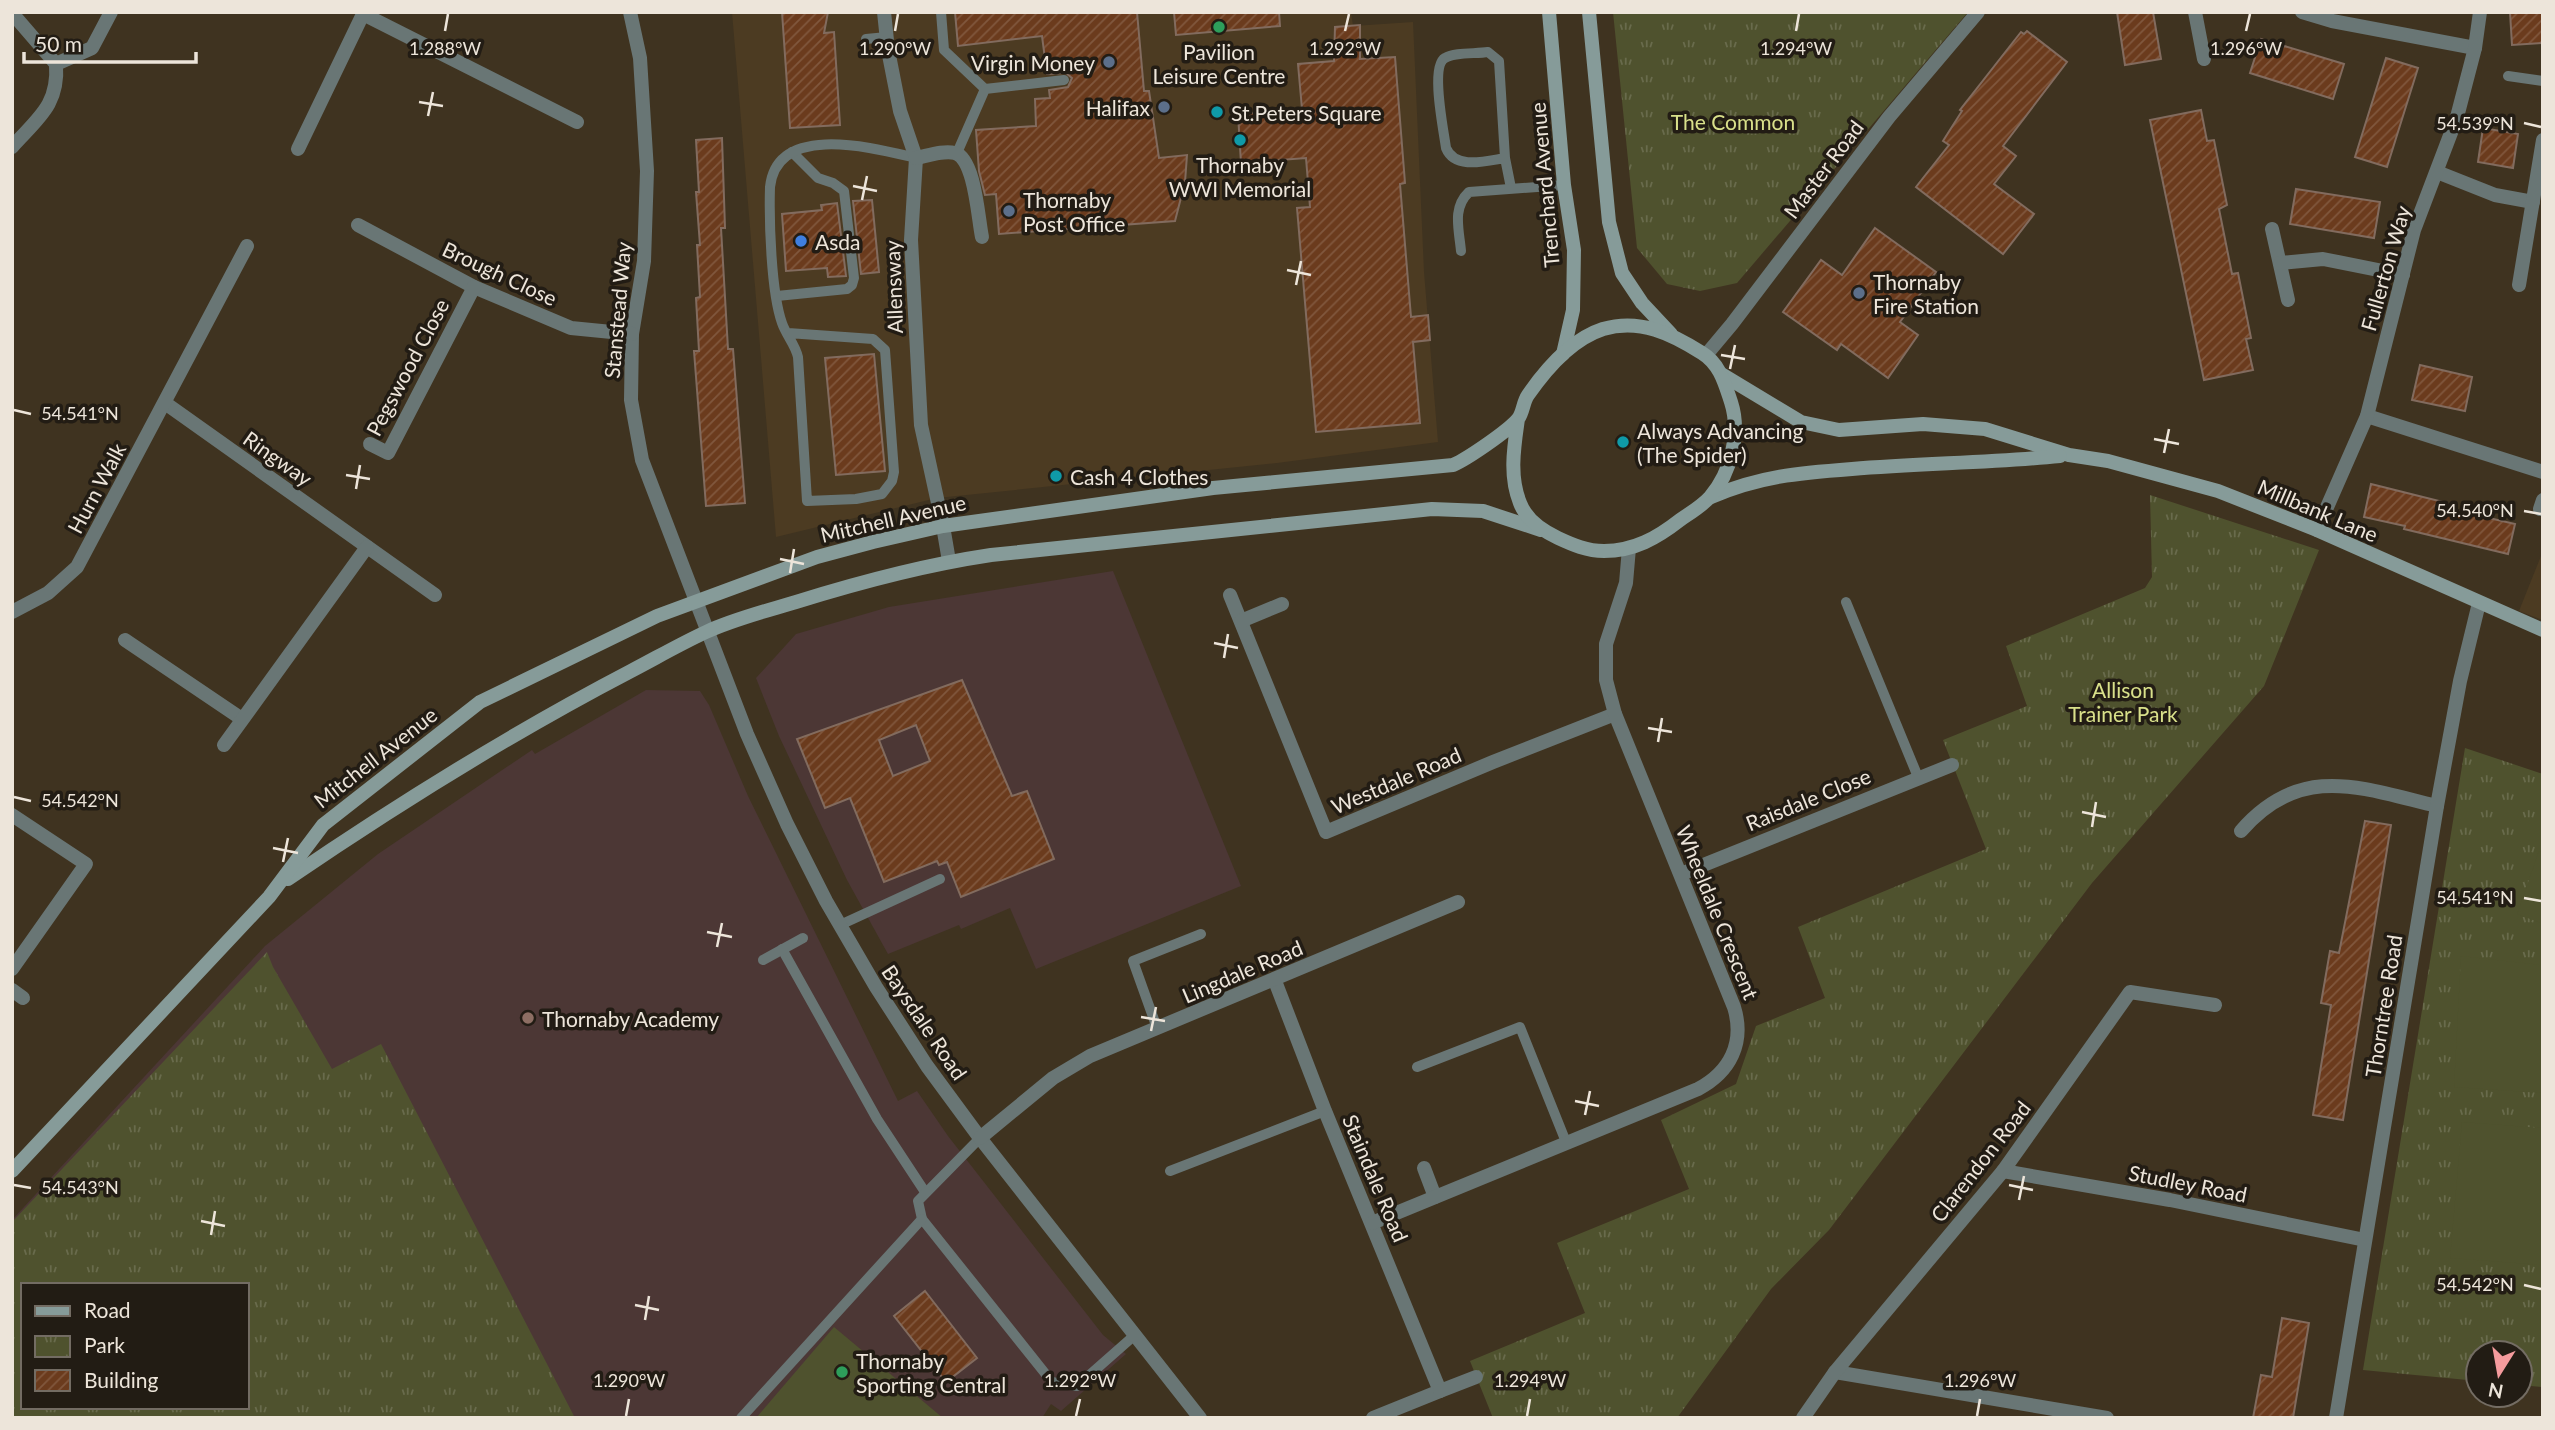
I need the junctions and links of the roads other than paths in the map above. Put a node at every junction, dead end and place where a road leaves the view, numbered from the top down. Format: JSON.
{"nodes":[{"id":1,"x":111,"y":12,"type":"edge"},
{"id":2,"x":630,"y":12,"type":"edge"},
{"id":3,"x":884,"y":12,"type":"edge"},
{"id":4,"x":941,"y":12,"type":"edge"},
{"id":5,"x":1549,"y":12,"type":"edge"},
{"id":6,"x":1589,"y":12,"type":"edge"},
{"id":7,"x":1978,"y":12,"type":"edge"},
{"id":8,"x":2195,"y":12,"type":"edge"},
{"id":9,"x":2302,"y":12,"type":"edge"},
{"id":10,"x":2480,"y":12,"type":"edge"},
{"id":11,"x":12,"y":13,"type":"edge"},
{"id":12,"x":364,"y":13,"type":"edge"},
{"id":13,"x":887,"y":37,"type":"junction"},
{"id":14,"x":866,"y":39,"type":"dead end"},
{"id":15,"x":2475,"y":48,"type":"junction"},
{"id":16,"x":2204,"y":59,"type":"dead end"},
{"id":17,"x":55,"y":64,"type":"junction"},
{"id":18,"x":2508,"y":75,"type":"dead end"},
{"id":19,"x":1064,"y":80,"type":"dead end"},
{"id":20,"x":2543,"y":81,"type":"edge"},
{"id":21,"x":985,"y":89,"type":"junction"},
{"id":22,"x":577,"y":122,"type":"dead end"},
{"id":23,"x":2543,"y":140,"type":"edge"},
{"id":24,"x":12,"y":147,"type":"edge"},
{"id":25,"x":298,"y":149,"type":"dead end"},
{"id":26,"x":792,"y":152,"type":"junction"},
{"id":27,"x":957,"y":153,"type":"junction"},
{"id":28,"x":916,"y":158,"type":"junction"},
{"id":29,"x":1505,"y":158,"type":"junction"},
{"id":30,"x":2437,"y":172,"type":"junction"},
{"id":31,"x":1564,"y":185,"type":"junction"},
{"id":32,"x":1511,"y":188,"type":"junction"},
{"id":33,"x":2533,"y":202,"type":"junction"},
{"id":34,"x":358,"y":225,"type":"dead end"},
{"id":35,"x":2272,"y":229,"type":"dead end"},
{"id":36,"x":982,"y":237,"type":"dead end"},
{"id":37,"x":247,"y":246,"type":"dead end"},
{"id":38,"x":1461,"y":251,"type":"dead end"},
{"id":39,"x":2280,"y":263,"type":"junction"},
{"id":40,"x":2403,"y":275,"type":"junction"},
{"id":41,"x":2519,"y":285,"type":"dead end"},
{"id":42,"x":474,"y":286,"type":"junction"},
{"id":43,"x":777,"y":296,"type":"junction"},
{"id":44,"x":2288,"y":300,"type":"dead end"},
{"id":45,"x":788,"y":333,"type":"junction"},
{"id":46,"x":632,"y":334,"type":"junction"},
{"id":47,"x":1672,"y":336,"type":"junction"},
{"id":48,"x":1563,"y":354,"type":"junction"},
{"id":49,"x":1706,"y":355,"type":"junction"},
{"id":50,"x":1723,"y":375,"type":"junction"},
{"id":51,"x":165,"y":403,"type":"junction"},
{"id":52,"x":2367,"y":416,"type":"junction"},
{"id":53,"x":1518,"y":419,"type":"junction"},
{"id":54,"x":369,"y":444,"type":"dead end"},
{"id":55,"x":2069,"y":455,"type":"junction"},
{"id":56,"x":2543,"y":471,"type":"edge"},
{"id":57,"x":1710,"y":497,"type":"junction"},
{"id":58,"x":943,"y":526,"type":"junction"},
{"id":59,"x":2317,"y":530,"type":"junction"},
{"id":60,"x":1542,"y":531,"type":"junction"},
{"id":61,"x":367,"y":547,"type":"junction"},
{"id":62,"x":1629,"y":548,"type":"junction"},
{"id":63,"x":948,"y":561,"type":"junction"},
{"id":64,"x":435,"y":595,"type":"dead end"},
{"id":65,"x":1230,"y":595,"type":"dead end"},
{"id":66,"x":696,"y":601,"type":"junction"},
{"id":67,"x":1846,"y":602,"type":"dead end"},
{"id":68,"x":2479,"y":603,"type":"junction"},
{"id":69,"x":1282,"y":604,"type":"dead end"},
{"id":70,"x":12,"y":612,"type":"edge"},
{"id":71,"x":1241,"y":621,"type":"junction"},
{"id":72,"x":2543,"y":630,"type":"edge"},
{"id":73,"x":707,"y":632,"type":"junction"},
{"id":74,"x":125,"y":640,"type":"dead end"},
{"id":75,"x":1615,"y":714,"type":"junction"},
{"id":76,"x":242,"y":719,"type":"junction"},
{"id":77,"x":224,"y":744,"type":"dead end"},
{"id":78,"x":1952,"y":765,"type":"dead end"},
{"id":79,"x":1918,"y":777,"type":"junction"},
{"id":80,"x":2437,"y":806,"type":"junction"},
{"id":81,"x":12,"y":815,"type":"edge"},
{"id":82,"x":2241,"y":831,"type":"dead end"},
{"id":83,"x":1681,"y":874,"type":"junction"},
{"id":84,"x":940,"y":879,"type":"dead end"},
{"id":85,"x":279,"y":885,"type":"junction"},
{"id":86,"x":1458,"y":902,"type":"dead end"},
{"id":87,"x":840,"y":925,"type":"junction"},
{"id":88,"x":1201,"y":934,"type":"dead end"},
{"id":89,"x":803,"y":938,"type":"dead end"},
{"id":90,"x":782,"y":949,"type":"junction"},
{"id":91,"x":763,"y":960,"type":"dead end"},
{"id":92,"x":12,"y":969,"type":"edge"},
{"id":93,"x":1275,"y":981,"type":"junction"},
{"id":94,"x":2216,"y":1005,"type":"dead end"},
{"id":95,"x":1157,"y":1028,"type":"junction"},
{"id":96,"x":1417,"y":1068,"type":"dead end"},
{"id":97,"x":1325,"y":1111,"type":"junction"},
{"id":98,"x":980,"y":1138,"type":"junction"},
{"id":99,"x":1566,"y":1142,"type":"junction"},
{"id":100,"x":1424,"y":1168,"type":"dead end"},
{"id":101,"x":12,"y":1171,"type":"edge"},
{"id":102,"x":1170,"y":1171,"type":"dead end"},
{"id":103,"x":2003,"y":1171,"type":"junction"},
{"id":104,"x":925,"y":1192,"type":"junction"},
{"id":105,"x":1435,"y":1197,"type":"junction"},
{"id":106,"x":922,"y":1219,"type":"junction"},
{"id":107,"x":1372,"y":1223,"type":"junction"},
{"id":108,"x":2365,"y":1240,"type":"junction"},
{"id":109,"x":1136,"y":1334,"type":"junction"},
{"id":110,"x":1835,"y":1372,"type":"junction"},
{"id":111,"x":1476,"y":1377,"type":"dead end"},
{"id":112,"x":1440,"y":1391,"type":"junction"},
{"id":113,"x":741,"y":1418,"type":"edge"},
{"id":114,"x":1200,"y":1418,"type":"edge"},
{"id":115,"x":1374,"y":1418,"type":"edge"},
{"id":116,"x":1803,"y":1418,"type":"edge"},
{"id":117,"x":2108,"y":1418,"type":"edge"},
{"id":118,"x":2336,"y":1418,"type":"edge"}],
"edges":[{"from":1,"to":17,"type":"street"},
{"from":2,"to":46,"type":"street","name":"Stanstead Way"},
{"from":3,"to":13,"type":"street","name":"Allensway"},
{"from":4,"to":21,"type":"lane"},
{"from":5,"to":31,"type":"street","name":"Trenchard Avenue"},
{"from":6,"to":47,"type":"street"},
{"from":7,"to":49,"type":"street","name":"Master Road"},
{"from":8,"to":16,"type":"street"},
{"from":9,"to":15,"type":"street"},
{"from":10,"to":15,"type":"street","name":"Fullerton Way"},
{"from":11,"to":17,"type":"street"},
{"from":12,"to":22,"type":"street"},
{"from":12,"to":25,"type":"street"},
{"from":13,"to":14,"type":"lane"},
{"from":13,"to":28,"type":"street","name":"Allensway"},
{"from":15,"to":30,"type":"street","name":"Fullerton Way"},
{"from":17,"to":24,"type":"street"},
{"from":18,"to":20,"type":"lane"},
{"from":19,"to":21,"type":"lane"},
{"from":21,"to":27,"type":"lane"},
{"from":23,"to":33,"type":"street"},
{"from":26,"to":28,"type":"lane"},
{"from":26,"to":43,"type":"lane"},
{"from":26,"to":43,"type":"lane"},
{"from":27,"to":28,"type":"street"},
{"from":27,"to":36,"type":"street"},
{"from":28,"to":58,"type":"street","name":"Allensway"},
{"from":29,"to":29,"type":"lane"},
{"from":29,"to":32,"type":"lane"},
{"from":30,"to":33,"type":"street"},
{"from":30,"to":40,"type":"street","name":"Fullerton Way"},
{"from":31,"to":32,"type":"lane"},
{"from":31,"to":48,"type":"street","name":"Trenchard Avenue"},
{"from":32,"to":38,"type":"lane"},
{"from":33,"to":41,"type":"street"},
{"from":34,"to":42,"type":"street","name":"Brough Close"},
{"from":35,"to":39,"type":"street"},
{"from":37,"to":51,"type":"street","name":"Hurn Walk"},
{"from":39,"to":40,"type":"street"},
{"from":39,"to":44,"type":"street"},
{"from":40,"to":52,"type":"street","name":"Fullerton Way"},
{"from":42,"to":46,"type":"street","name":"Brough Close"},
{"from":42,"to":54,"type":"street","name":"Pegswood Close"},
{"from":43,"to":45,"type":"lane"},
{"from":45,"to":45,"type":"lane"},
{"from":46,"to":66,"type":"street","name":"Stanstead Way"},
{"from":47,"to":48,"type":"street","name":"Mitchell Avenue"},
{"from":47,"to":49,"type":"street","name":"Mitchell Avenue"},
{"from":48,"to":53,"type":"street","name":"Mitchell Avenue"},
{"from":49,"to":50,"type":"street","name":"Mitchell Avenue"},
{"from":50,"to":55,"type":"street","name":"Millbank Lane"},
{"from":50,"to":57,"type":"street","name":"Mitchell Avenue"},
{"from":51,"to":61,"type":"street","name":"Ringway"},
{"from":51,"to":70,"type":"street","name":"Hurn Walk"},
{"from":52,"to":56,"type":"street"},
{"from":52,"to":59,"type":"street","name":"Fullerton Way"},
{"from":53,"to":58,"type":"street","name":"Mitchell Avenue"},
{"from":53,"to":60,"type":"street","name":"Mitchell Avenue"},
{"from":55,"to":57,"type":"street","name":"Millbank Lane"},
{"from":55,"to":59,"type":"street","name":"Millbank Lane"},
{"from":57,"to":62,"type":"street","name":"Mitchell Avenue"},
{"from":58,"to":63,"type":"street","name":"Allensway"},
{"from":58,"to":66,"type":"street","name":"Mitchell Avenue"},
{"from":59,"to":68,"type":"street","name":"Millbank Lane"},
{"from":60,"to":62,"type":"street","name":"Mitchell Avenue"},
{"from":60,"to":63,"type":"street","name":"Mitchell Avenue"},
{"from":61,"to":64,"type":"street","name":"Ringway"},
{"from":61,"to":76,"type":"street"},
{"from":62,"to":75,"type":"street","name":"Wheeldale Crescent"},
{"from":63,"to":73,"type":"street","name":"Mitchell Avenue"},
{"from":65,"to":71,"type":"street","name":"Westdale Road"},
{"from":66,"to":73,"type":"street","name":"Baysdale Road"},
{"from":66,"to":85,"type":"street","name":"Mitchell Avenue"},
{"from":67,"to":79,"type":"lane"},
{"from":68,"to":72,"type":"street","name":"Millbank Lane"},
{"from":68,"to":80,"type":"street","name":"Thorntree Road"},
{"from":69,"to":71,"type":"street"},
{"from":71,"to":75,"type":"street","name":"Westdale Road"},
{"from":73,"to":85,"type":"street","name":"Mitchell Avenue"},
{"from":73,"to":87,"type":"street","name":"Baysdale Road"},
{"from":74,"to":76,"type":"street"},
{"from":75,"to":83,"type":"street","name":"Wheeldale Crescent"},
{"from":76,"to":77,"type":"street"},
{"from":78,"to":79,"type":"street","name":"Raisdale Close"},
{"from":79,"to":83,"type":"street","name":"Raisdale Close"},
{"from":80,"to":82,"type":"street"},
{"from":80,"to":108,"type":"street","name":"Thorntree Road"},
{"from":81,"to":92,"type":"street"},
{"from":83,"to":99,"type":"street","name":"Wheeldale Crescent"},
{"from":84,"to":87,"type":"lane"},
{"from":85,"to":101,"type":"street","name":"Mitchell Avenue"},
{"from":86,"to":93,"type":"street","name":"Lingdale Road"},
{"from":87,"to":98,"type":"street","name":"Baysdale Road"},
{"from":88,"to":95,"type":"lane"},
{"from":89,"to":90,"type":"lane"},
{"from":90,"to":91,"type":"lane"},
{"from":90,"to":104,"type":"lane"},
{"from":93,"to":95,"type":"street","name":"Lingdale Road"},
{"from":93,"to":97,"type":"street","name":"Staindale Road"},
{"from":94,"to":103,"type":"street","name":"Clarendon Road"},
{"from":95,"to":98,"type":"street","name":"Lingdale Road"},
{"from":96,"to":99,"type":"lane"},
{"from":97,"to":102,"type":"lane"},
{"from":97,"to":107,"type":"street","name":"Staindale Road"},
{"from":98,"to":104,"type":"lane"},
{"from":98,"to":109,"type":"street","name":"Baysdale Road"},
{"from":99,"to":105,"type":"street","name":"Wheeldale Crescent"},
{"from":100,"to":105,"type":"street"},
{"from":103,"to":108,"type":"street","name":"Studley Road"},
{"from":103,"to":110,"type":"street","name":"Clarendon Road"},
{"from":104,"to":106,"type":"lane"},
{"from":105,"to":107,"type":"street","name":"Wheeldale Crescent"},
{"from":106,"to":109,"type":"lane"},
{"from":106,"to":113,"type":"lane"},
{"from":107,"to":112,"type":"street","name":"Staindale Road"},
{"from":108,"to":118,"type":"street","name":"Thorntree Road"},
{"from":109,"to":114,"type":"street","name":"Baysdale Road"},
{"from":110,"to":116,"type":"street","name":"Clarendon Road"},
{"from":110,"to":117,"type":"street"},
{"from":111,"to":112,"type":"street"},
{"from":112,"to":115,"type":"street"}]}
